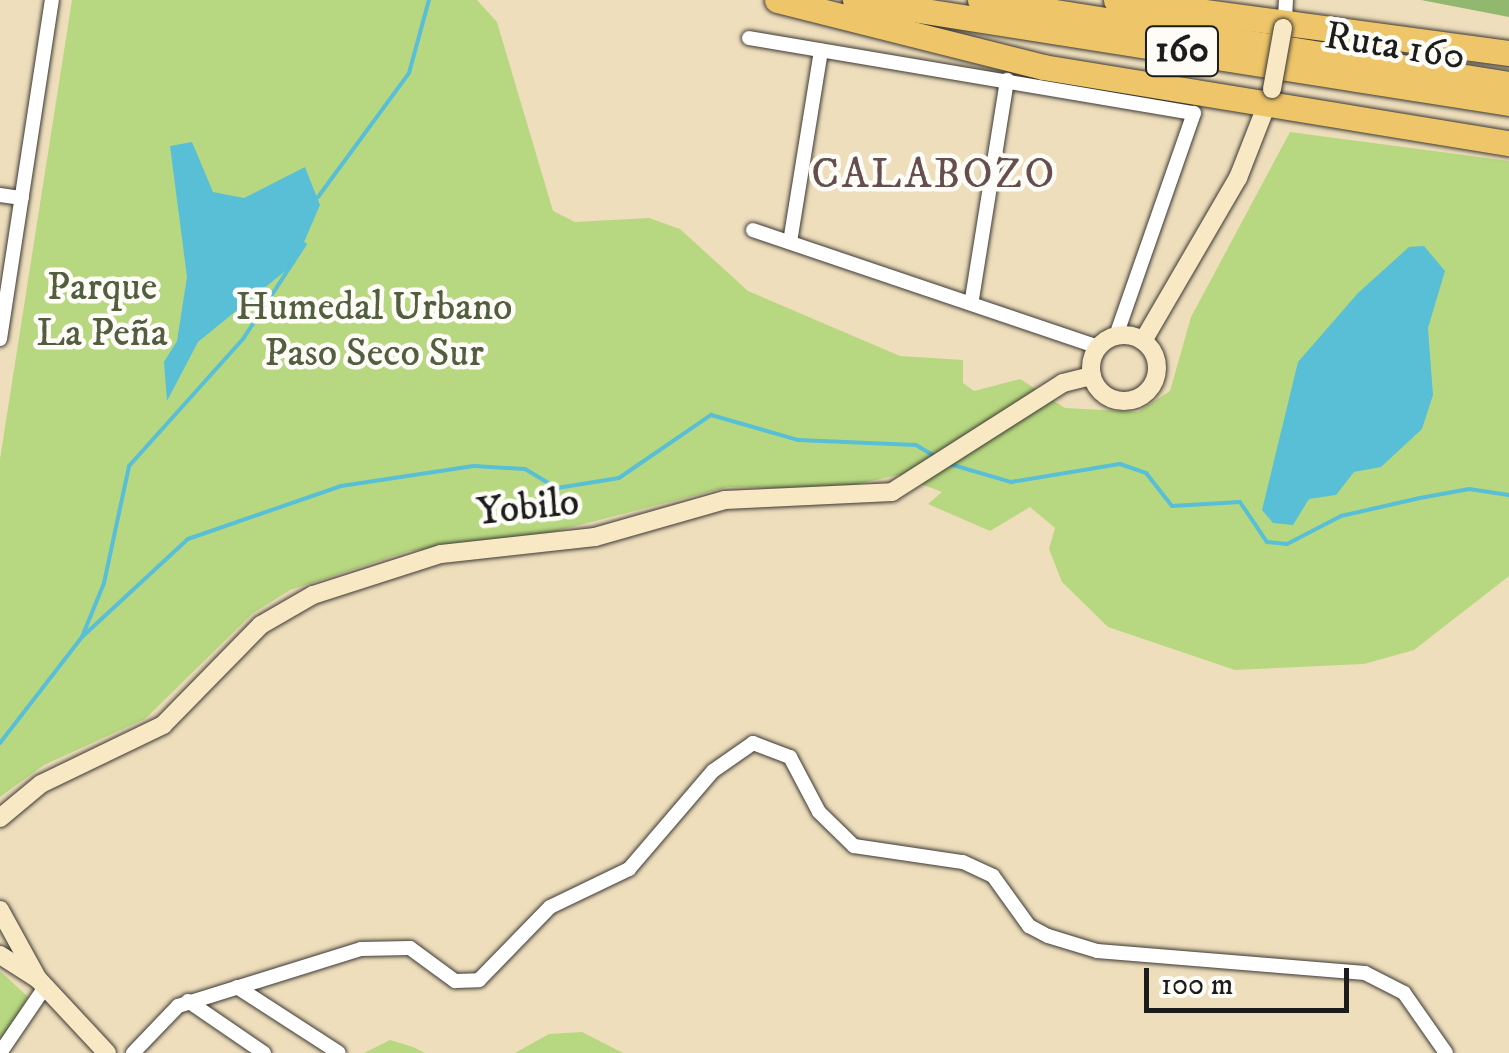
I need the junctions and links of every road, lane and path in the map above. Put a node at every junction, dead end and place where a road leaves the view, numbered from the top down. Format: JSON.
{"nodes":[{"id":1,"x":52,"y":0,"type":"edge"},
{"id":2,"x":777,"y":0,"type":"edge"},
{"id":3,"x":855,"y":0,"type":"edge"},
{"id":4,"x":980,"y":0,"type":"edge"},
{"id":5,"x":1116,"y":0,"type":"edge"},
{"id":6,"x":1285,"y":15,"type":"edge"},
{"id":7,"x":749,"y":38,"type":"dead end"},
{"id":8,"x":821,"y":50,"type":"junction"},
{"id":9,"x":1509,"y":53,"type":"edge"},
{"id":10,"x":1007,"y":80,"type":"junction"},
{"id":11,"x":1509,"y":84,"type":"edge"},
{"id":12,"x":1270,"y":96,"type":"junction"},
{"id":13,"x":1509,"y":103,"type":"edge"},
{"id":14,"x":1509,"y":142,"type":"edge"},
{"id":15,"x":0,"y":195,"type":"edge"},
{"id":16,"x":22,"y":198,"type":"junction"},
{"id":17,"x":753,"y":230,"type":"dead end"},
{"id":18,"x":790,"y":242,"type":"junction"},
{"id":19,"x":4,"y":280,"type":"edge"},
{"id":20,"x":972,"y":299,"type":"junction"},
{"id":21,"x":1116,"y":336,"type":"junction"},
{"id":22,"x":0,"y":340,"type":"edge"},
{"id":23,"x":1144,"y":342,"type":"junction"},
{"id":24,"x":1099,"y":347,"type":"junction"},
{"id":25,"x":1092,"y":376,"type":"junction"},
{"id":26,"x":6,"y":813,"type":"edge"},
{"id":27,"x":0,"y":830,"type":"edge"},
{"id":28,"x":0,"y":910,"type":"edge"},
{"id":29,"x":0,"y":955,"type":"edge"},
{"id":30,"x":41,"y":983,"type":"junction"},
{"id":31,"x":238,"y":986,"type":"junction"},
{"id":32,"x":188,"y":1001,"type":"junction"},
{"id":33,"x":98,"y":1050,"type":"edge"},
{"id":34,"x":0,"y":1052,"type":"edge"},
{"id":35,"x":133,"y":1053,"type":"edge"},
{"id":36,"x":264,"y":1053,"type":"edge"},
{"id":37,"x":339,"y":1053,"type":"edge"},
{"id":38,"x":1446,"y":1053,"type":"edge"}],
"edges":[{"from":1,"to":16,"type":"street"},
{"from":2,"to":12,"type":"highway"},
{"from":3,"to":13,"type":"highway","name":"Ruta 160","number":"160"},
{"from":4,"to":11,"type":"highway","name":"Ruta 160","number":"160"},
{"from":5,"to":6,"type":"highway"},
{"from":6,"to":9,"type":"highway"},
{"from":6,"to":12,"type":"main road","bridge":true},
{"from":7,"to":8,"type":"street"},
{"from":8,"to":10,"type":"street"},
{"from":8,"to":18,"type":"street"},
{"from":10,"to":20,"type":"street"},
{"from":10,"to":21,"type":"street"},
{"from":12,"to":14,"type":"highway"},
{"from":12,"to":23,"type":"main road"},
{"from":15,"to":16,"type":"street"},
{"from":16,"to":19,"type":"street"},
{"from":17,"to":18,"type":"street"},
{"from":18,"to":20,"type":"street"},
{"from":19,"to":22,"type":"street"},
{"from":20,"to":24,"type":"street"},
{"from":21,"to":23,"type":"main road"},
{"from":21,"to":24,"type":"main road"},
{"from":23,"to":25,"type":"main road"},
{"from":24,"to":25,"type":"main road"},
{"from":25,"to":26,"type":"main road","name":"Yobilo"},
{"from":26,"to":27,"type":"main road","name":"Yobilo"},
{"from":28,"to":30,"type":"main road"},
{"from":29,"to":30,"type":"main road"},
{"from":30,"to":33,"type":"main road"},
{"from":30,"to":34,"type":"street"},
{"from":31,"to":32,"type":"street"},
{"from":31,"to":37,"type":"street"},
{"from":31,"to":38,"type":"street"},
{"from":32,"to":35,"type":"street"},
{"from":32,"to":36,"type":"street"}]}
